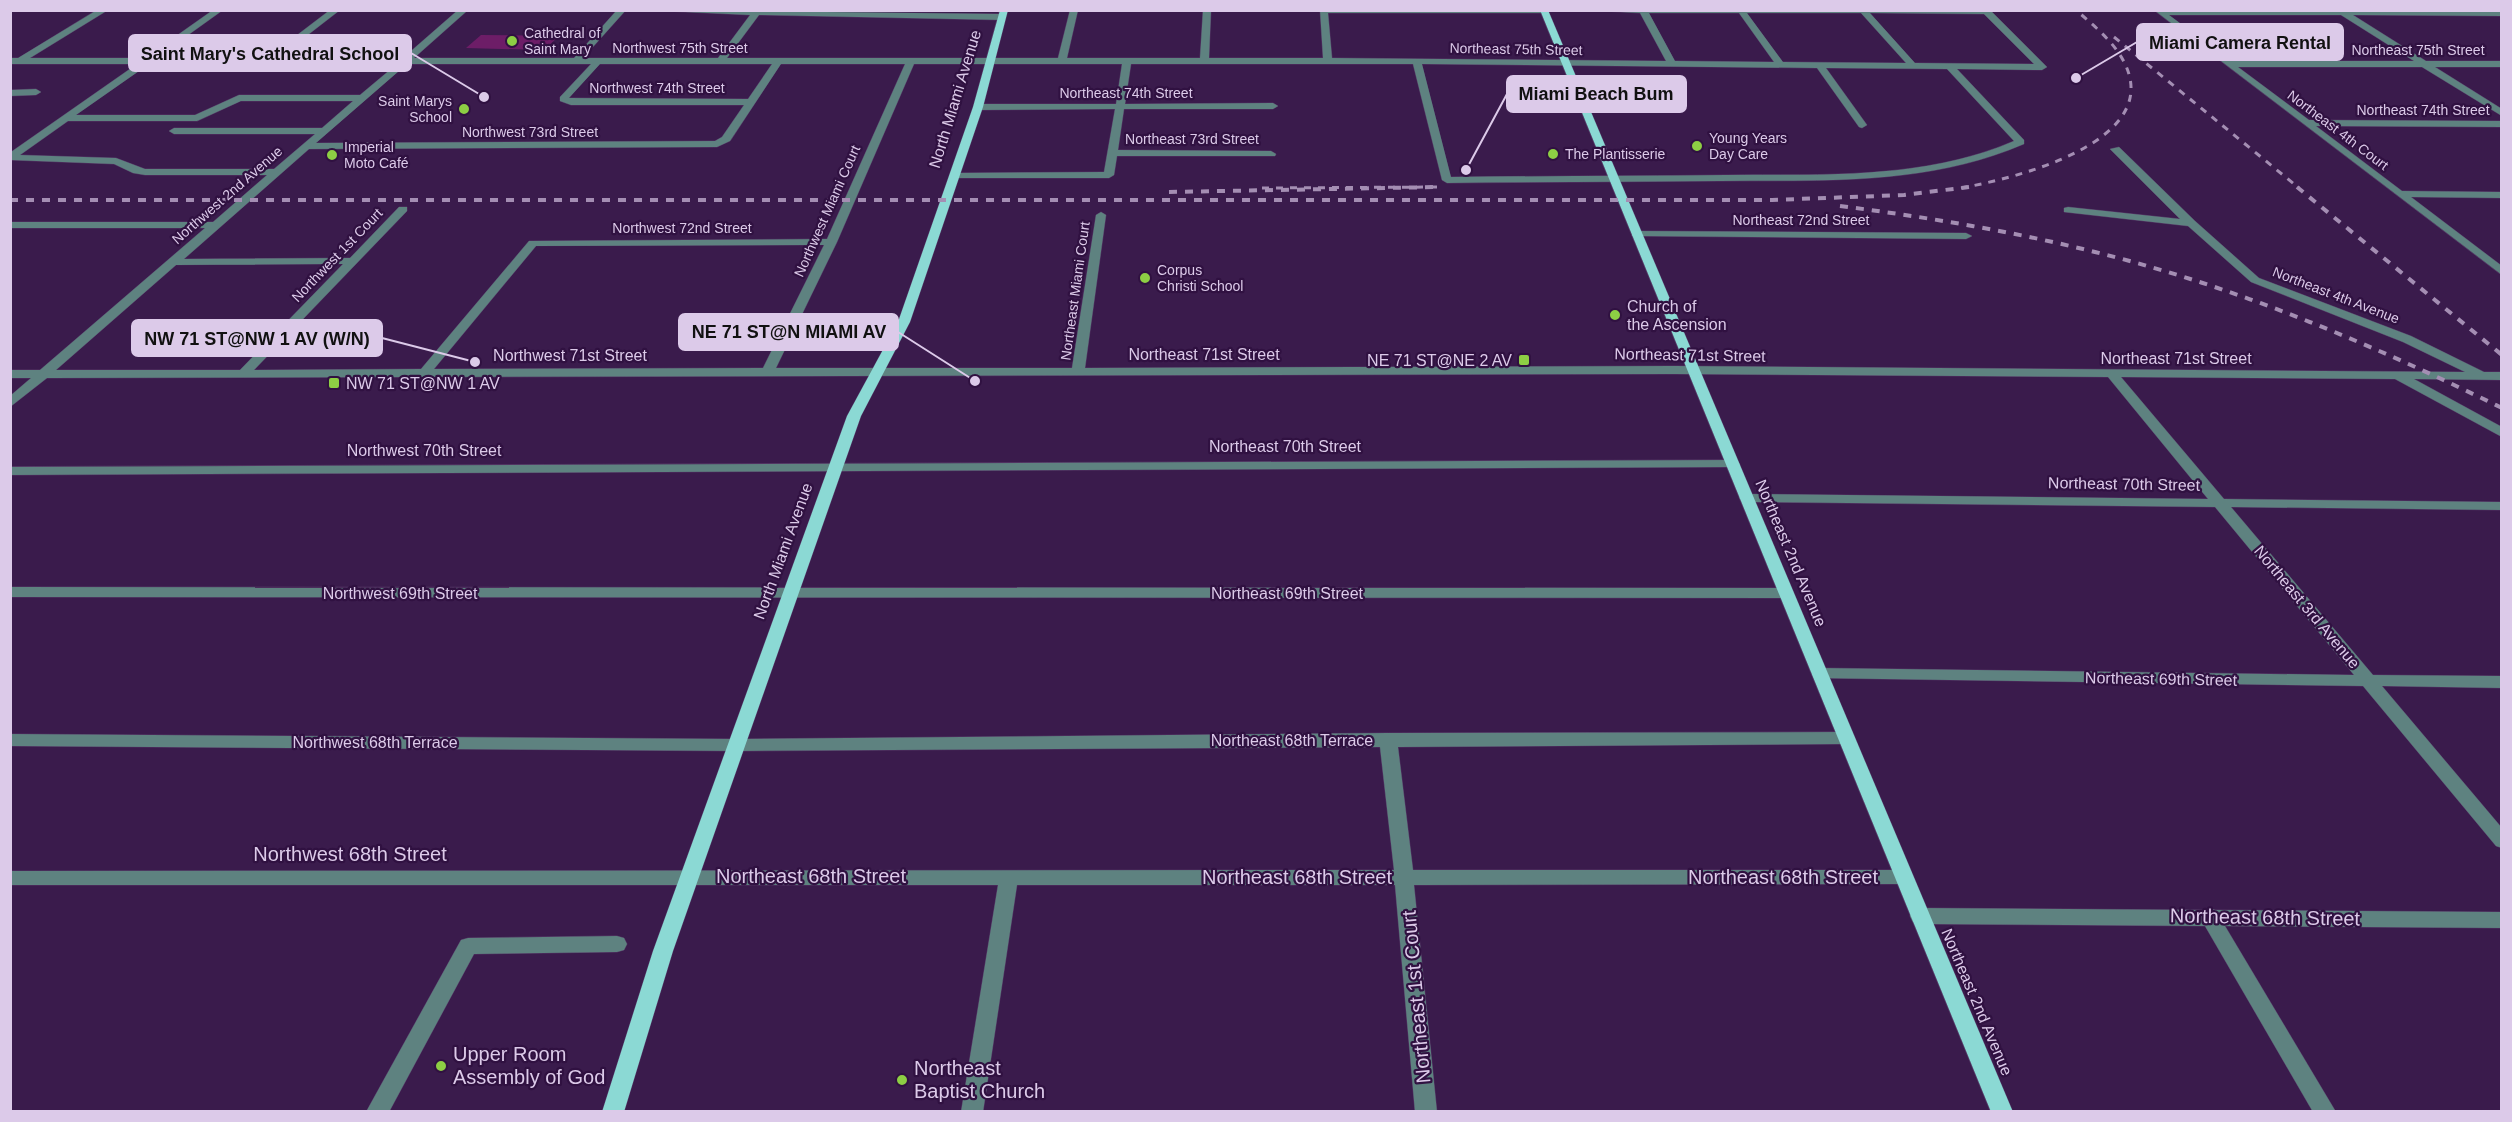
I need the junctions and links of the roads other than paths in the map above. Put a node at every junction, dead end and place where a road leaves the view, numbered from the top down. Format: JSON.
{"nodes":[{"id":1,"x":105,"y":10,"type":"edge"},
{"id":2,"x":219,"y":10,"type":"edge"},
{"id":3,"x":336,"y":10,"type":"edge"},
{"id":4,"x":464,"y":10,"type":"edge"},
{"id":5,"x":622,"y":10,"type":"edge"},
{"id":6,"x":646,"y":10,"type":"edge"},
{"id":7,"x":1074,"y":10,"type":"edge"},
{"id":8,"x":1207,"y":10,"type":"edge"},
{"id":9,"x":1586,"y":10,"type":"edge"},
{"id":10,"x":757,"y":11,"type":"edge"},
{"id":11,"x":1324,"y":11,"type":"edge"},
{"id":12,"x":1545,"y":11,"type":"edge"},
{"id":13,"x":1643,"y":11,"type":"edge"},
{"id":14,"x":1741,"y":11,"type":"edge"},
{"id":15,"x":1863,"y":11,"type":"edge"},
{"id":16,"x":1985,"y":11,"type":"edge"},
{"id":17,"x":2159,"y":11,"type":"edge"},
{"id":18,"x":2341,"y":12,"type":"edge"},
{"id":19,"x":2502,"y":13,"type":"edge"},
{"id":20,"x":1003,"y":14,"type":"edge"},
{"id":21,"x":405,"y":61,"type":"junction"},
{"id":22,"x":576,"y":61,"type":"junction"},
{"id":23,"x":911,"y":61,"type":"junction"},
{"id":24,"x":990,"y":61,"type":"junction"},
{"id":25,"x":1062,"y":61,"type":"junction"},
{"id":26,"x":1127,"y":61,"type":"junction"},
{"id":27,"x":1204,"y":61,"type":"junction"},
{"id":28,"x":1328,"y":61,"type":"junction"},
{"id":29,"x":144,"y":62,"type":"junction"},
{"id":30,"x":268,"y":62,"type":"junction"},
{"id":31,"x":597,"y":62,"type":"junction"},
{"id":32,"x":720,"y":62,"type":"junction"},
{"id":33,"x":778,"y":62,"type":"junction"},
{"id":34,"x":1417,"y":62,"type":"junction"},
{"id":35,"x":13,"y":63,"type":"edge"},
{"id":36,"x":1564,"y":63,"type":"junction"},
{"id":37,"x":2226,"y":64,"type":"junction"},
{"id":38,"x":2423,"y":64,"type":"junction"},
{"id":39,"x":2502,"y":64,"type":"edge"},
{"id":40,"x":1673,"y":65,"type":"junction"},
{"id":41,"x":1781,"y":66,"type":"junction"},
{"id":42,"x":1820,"y":66,"type":"junction"},
{"id":43,"x":1913,"y":66,"type":"junction"},
{"id":44,"x":1950,"y":67,"type":"junction"},
{"id":45,"x":10,"y":93,"type":"edge"},
{"id":46,"x":36,"y":93,"type":"dead end"},
{"id":47,"x":363,"y":98,"type":"junction"},
{"id":48,"x":752,"y":102,"type":"junction"},
{"id":49,"x":1120,"y":106,"type":"junction"},
{"id":50,"x":1273,"y":106,"type":"dead end"},
{"id":51,"x":978,"y":107,"type":"junction"},
{"id":52,"x":2502,"y":113,"type":"edge"},
{"id":53,"x":64,"y":118,"type":"junction"},
{"id":54,"x":2308,"y":123,"type":"junction"},
{"id":55,"x":2502,"y":124,"type":"edge"},
{"id":56,"x":1862,"y":125,"type":"dead end"},
{"id":57,"x":174,"y":131,"type":"dead end"},
{"id":58,"x":325,"y":131,"type":"junction"},
{"id":59,"x":307,"y":146,"type":"junction"},
{"id":60,"x":2115,"y":149,"type":"dead end"},
{"id":61,"x":1113,"y":153,"type":"junction"},
{"id":62,"x":1271,"y":154,"type":"dead end"},
{"id":63,"x":276,"y":172,"type":"junction"},
{"id":64,"x":955,"y":175,"type":"junction"},
{"id":65,"x":1614,"y":180,"type":"junction"},
{"id":66,"x":2400,"y":194,"type":"junction"},
{"id":67,"x":2502,"y":195,"type":"edge"},
{"id":68,"x":403,"y":209,"type":"dead end"},
{"id":69,"x":2068,"y":210,"type":"dead end"},
{"id":70,"x":1101,"y":215,"type":"dead end"},
{"id":71,"x":2191,"y":223,"type":"junction"},
{"id":72,"x":10,"y":225,"type":"edge"},
{"id":73,"x":214,"y":225,"type":"junction"},
{"id":74,"x":1636,"y":234,"type":"junction"},
{"id":75,"x":1966,"y":236,"type":"dead end"},
{"id":76,"x":831,"y":242,"type":"junction"},
{"id":77,"x":352,"y":261,"type":"junction"},
{"id":78,"x":172,"y":262,"type":"junction"},
{"id":79,"x":2502,"y":272,"type":"edge"},
{"id":80,"x":768,"y":371,"type":"junction"},
{"id":81,"x":878,"y":371,"type":"junction"},
{"id":82,"x":1078,"y":371,"type":"junction"},
{"id":83,"x":1694,"y":371,"type":"junction"},
{"id":84,"x":425,"y":372,"type":"junction"},
{"id":85,"x":10,"y":374,"type":"edge"},
{"id":86,"x":45,"y":374,"type":"junction"},
{"id":87,"x":243,"y":374,"type":"junction"},
{"id":88,"x":2112,"y":374,"type":"junction"},
{"id":89,"x":2397,"y":375,"type":"junction"},
{"id":90,"x":2481,"y":375,"type":"junction"},
{"id":91,"x":2502,"y":376,"type":"edge"},
{"id":92,"x":10,"y":403,"type":"edge"},
{"id":93,"x":2502,"y":433,"type":"edge"},
{"id":94,"x":1732,"y":464,"type":"junction"},
{"id":95,"x":837,"y":465,"type":"junction"},
{"id":96,"x":10,"y":471,"type":"edge"},
{"id":97,"x":1746,"y":498,"type":"junction"},
{"id":98,"x":2219,"y":502,"type":"junction"},
{"id":99,"x":2502,"y":506,"type":"edge"},
{"id":100,"x":10,"y":592,"type":"edge"},
{"id":101,"x":789,"y":593,"type":"junction"},
{"id":102,"x":1785,"y":593,"type":"junction"},
{"id":103,"x":1820,"y":674,"type":"junction"},
{"id":104,"x":2369,"y":680,"type":"junction"},
{"id":105,"x":2502,"y":682,"type":"edge"},
{"id":106,"x":1846,"y":738,"type":"junction"},
{"id":107,"x":1388,"y":739,"type":"junction"},
{"id":108,"x":10,"y":740,"type":"edge"},
{"id":109,"x":739,"y":744,"type":"junction"},
{"id":110,"x":2502,"y":841,"type":"edge"},
{"id":111,"x":690,"y":875,"type":"junction"},
{"id":112,"x":1009,"y":877,"type":"junction"},
{"id":113,"x":1904,"y":877,"type":"junction"},
{"id":114,"x":10,"y":878,"type":"edge"},
{"id":115,"x":1404,"y":878,"type":"junction"},
{"id":116,"x":1920,"y":916,"type":"junction"},
{"id":117,"x":2209,"y":916,"type":"junction"},
{"id":118,"x":2502,"y":920,"type":"edge"},
{"id":119,"x":617,"y":944,"type":"dead end"},
{"id":120,"x":377,"y":1112,"type":"edge"},
{"id":121,"x":613,"y":1112,"type":"edge"},
{"id":122,"x":972,"y":1112,"type":"edge"},
{"id":123,"x":1426,"y":1112,"type":"edge"},
{"id":124,"x":2002,"y":1112,"type":"edge"},
{"id":125,"x":2325,"y":1112,"type":"edge"}],
"edges":[{"from":1,"to":35,"type":"street"},
{"from":2,"to":29,"type":"street"},
{"from":3,"to":30,"type":"street"},
{"from":4,"to":21,"type":"street","name":"Northwest 2nd Avenue"},
{"from":5,"to":22,"type":"street"},
{"from":6,"to":10,"type":"street"},
{"from":7,"to":25,"type":"street"},
{"from":8,"to":27,"type":"street"},
{"from":9,"to":13,"type":"street"},
{"from":10,"to":20,"type":"street"},
{"from":10,"to":32,"type":"street"},
{"from":11,"to":12,"type":"street"},
{"from":11,"to":28,"type":"street"},
{"from":12,"to":36,"type":"main road","name":"Northeast 2nd Avenue"},
{"from":13,"to":14,"type":"street"},
{"from":13,"to":40,"type":"street"},
{"from":14,"to":15,"type":"street"},
{"from":14,"to":41,"type":"street"},
{"from":15,"to":16,"type":"street"},
{"from":15,"to":43,"type":"street"},
{"from":16,"to":44,"type":"street","name":"Northeast 75th Street"},
{"from":17,"to":18,"type":"street"},
{"from":17,"to":37,"type":"street","name":"Northeast 4th Court"},
{"from":18,"to":19,"type":"street"},
{"from":18,"to":38,"type":"street"},
{"from":20,"to":24,"type":"main road","name":"North Miami Avenue"},
{"from":21,"to":22,"type":"street","name":"Northwest 75th Street"},
{"from":21,"to":30,"type":"street","name":"Northwest 75th Street"},
{"from":21,"to":47,"type":"street","name":"Northwest 2nd Avenue"},
{"from":22,"to":31,"type":"street","name":"Northwest 75th Street"},
{"from":23,"to":24,"type":"street","name":"Northwest 75th Street"},
{"from":23,"to":33,"type":"street","name":"Northwest 75th Street"},
{"from":23,"to":76,"type":"street","name":"Northwest Miami Court"},
{"from":24,"to":25,"type":"street","name":"Northeast 75th Street"},
{"from":24,"to":51,"type":"main road","name":"North Miami Avenue"},
{"from":25,"to":26,"type":"street","name":"Northeast 75th Street"},
{"from":26,"to":27,"type":"street","name":"Northeast 75th Street"},
{"from":26,"to":49,"type":"street"},
{"from":27,"to":28,"type":"street","name":"Northeast 75th Street"},
{"from":28,"to":34,"type":"street","name":"Northeast 75th Street"},
{"from":29,"to":30,"type":"street","name":"Northwest 75th Street"},
{"from":29,"to":35,"type":"street","name":"Northwest 75th Street"},
{"from":29,"to":53,"type":"street"},
{"from":31,"to":32,"type":"street","name":"Northwest 75th Street"},
{"from":31,"to":48,"type":"street","name":"Northwest 74th Street"},
{"from":32,"to":33,"type":"street","name":"Northwest 75th Street"},
{"from":33,"to":48,"type":"street"},
{"from":34,"to":36,"type":"street","name":"Northeast 75th Street"},
{"from":34,"to":65,"type":"street"},
{"from":36,"to":40,"type":"street","name":"Northeast 75th Street"},
{"from":36,"to":65,"type":"main road","name":"Northeast 2nd Avenue"},
{"from":37,"to":38,"type":"street","name":"Northeast 75th Street"},
{"from":37,"to":54,"type":"street","name":"Northeast 4th Court"},
{"from":38,"to":39,"type":"street","name":"Northeast 75th Street"},
{"from":38,"to":52,"type":"street"},
{"from":40,"to":41,"type":"street","name":"Northeast 75th Street"},
{"from":41,"to":42,"type":"street","name":"Northeast 75th Street"},
{"from":42,"to":43,"type":"street","name":"Northeast 75th Street"},
{"from":42,"to":56,"type":"street"},
{"from":43,"to":44,"type":"street","name":"Northeast 75th Street"},
{"from":44,"to":65,"type":"street"},
{"from":45,"to":46,"type":"street"},
{"from":47,"to":53,"type":"street"},
{"from":47,"to":58,"type":"street","name":"Northwest 2nd Avenue"},
{"from":48,"to":59,"type":"street","name":"Northwest 73rd Street"},
{"from":49,"to":50,"type":"street","name":"Northeast 74th Street"},
{"from":49,"to":51,"type":"street","name":"Northeast 74th Street"},
{"from":49,"to":61,"type":"street"},
{"from":51,"to":64,"type":"main road","name":"North Miami Avenue"},
{"from":53,"to":63,"type":"street"},
{"from":54,"to":55,"type":"street","name":"Northeast 74th Street"},
{"from":54,"to":66,"type":"street","name":"Northeast 4th Court"},
{"from":57,"to":58,"type":"street"},
{"from":58,"to":59,"type":"street","name":"Northwest 2nd Avenue"},
{"from":59,"to":63,"type":"street","name":"Northwest 2nd Avenue"},
{"from":60,"to":71,"type":"street","name":"Northeast 4th Avenue"},
{"from":61,"to":62,"type":"street","name":"Northeast 73rd Street"},
{"from":61,"to":64,"type":"street"},
{"from":63,"to":73,"type":"street","name":"Northwest 2nd Avenue"},
{"from":64,"to":81,"type":"main road","name":"North Miami Avenue"},
{"from":65,"to":74,"type":"main road","name":"Northeast 2nd Avenue"},
{"from":66,"to":67,"type":"street"},
{"from":66,"to":79,"type":"street","name":"Northeast 4th Court"},
{"from":68,"to":77,"type":"street","name":"Northwest 1st Court"},
{"from":69,"to":71,"type":"street"},
{"from":70,"to":82,"type":"street","name":"Northeast Miami Court"},
{"from":71,"to":90,"type":"street","name":"Northeast 4th Avenue"},
{"from":72,"to":73,"type":"street"},
{"from":73,"to":78,"type":"street","name":"Northwest 2nd Avenue"},
{"from":74,"to":75,"type":"street","name":"Northeast 72nd Street"},
{"from":74,"to":83,"type":"main road","name":"Northeast 2nd Avenue"},
{"from":76,"to":80,"type":"street","name":"Northwest Miami Court"},
{"from":76,"to":84,"type":"street","name":"Northwest 72nd Street"},
{"from":77,"to":78,"type":"street"},
{"from":77,"to":87,"type":"street","name":"Northwest 1st Court"},
{"from":78,"to":86,"type":"street","name":"Northwest 2nd Avenue"},
{"from":80,"to":81,"type":"street","name":"Northwest 71st Street"},
{"from":80,"to":84,"type":"street","name":"Northwest 71st Street"},
{"from":81,"to":82,"type":"street","name":"Northeast 71st Street"},
{"from":81,"to":95,"type":"main road","name":"North Miami Avenue"},
{"from":82,"to":83,"type":"street","name":"Northeast 71st Street"},
{"from":83,"to":88,"type":"street","name":"Northeast 71st Street"},
{"from":83,"to":94,"type":"main road","name":"Northeast 2nd Avenue"},
{"from":84,"to":87,"type":"street","name":"Northwest 71st Street"},
{"from":85,"to":86,"type":"street","name":"Northwest 71st Street"},
{"from":86,"to":87,"type":"street","name":"Northwest 71st Street"},
{"from":86,"to":92,"type":"street","name":"Northwest 2nd Avenue"},
{"from":88,"to":89,"type":"street","name":"Northeast 71st Street"},
{"from":88,"to":98,"type":"street","name":"Northeast 3rd Avenue"},
{"from":89,"to":90,"type":"street","name":"Northeast 71st Street"},
{"from":89,"to":93,"type":"street"},
{"from":90,"to":91,"type":"street","name":"Northeast 71st Street"},
{"from":94,"to":95,"type":"street","name":"Northeast 70th Street"},
{"from":94,"to":97,"type":"main road","name":"Northeast 2nd Avenue"},
{"from":95,"to":96,"type":"street","name":"Northwest 70th Street"},
{"from":95,"to":101,"type":"main road","name":"North Miami Avenue"},
{"from":97,"to":98,"type":"street","name":"Northeast 70th Street"},
{"from":97,"to":102,"type":"main road","name":"Northeast 2nd Avenue"},
{"from":98,"to":99,"type":"street","name":"Northeast 70th Street"},
{"from":98,"to":104,"type":"street","name":"Northeast 3rd Avenue"},
{"from":100,"to":101,"type":"street","name":"Northwest 69th Street"},
{"from":101,"to":102,"type":"street","name":"Northeast 69th Street"},
{"from":101,"to":109,"type":"main road","name":"North Miami Avenue"},
{"from":102,"to":103,"type":"main road","name":"Northeast 2nd Avenue"},
{"from":103,"to":104,"type":"street","name":"Northeast 69th Street"},
{"from":103,"to":106,"type":"main road","name":"Northeast 2nd Avenue"},
{"from":104,"to":105,"type":"street","name":"Northeast 69th Street"},
{"from":104,"to":110,"type":"street","name":"Northeast 3rd Avenue"},
{"from":106,"to":107,"type":"street","name":"Northeast 68th Terrace"},
{"from":106,"to":113,"type":"main road","name":"Northeast 2nd Avenue"},
{"from":107,"to":109,"type":"street","name":"Northeast 68th Terrace"},
{"from":107,"to":115,"type":"street","name":"Northeast 1st Court"},
{"from":108,"to":109,"type":"street","name":"Northwest 68th Terrace"},
{"from":109,"to":111,"type":"main road","name":"North Miami Avenue"},
{"from":111,"to":112,"type":"street","name":"Northeast 68th Street"},
{"from":111,"to":114,"type":"street","name":"Northwest 68th Street"},
{"from":111,"to":121,"type":"main road","name":"North Miami Avenue"},
{"from":112,"to":115,"type":"street","name":"Northeast 68th Street"},
{"from":112,"to":122,"type":"street"},
{"from":113,"to":115,"type":"street","name":"Northeast 68th Street"},
{"from":113,"to":116,"type":"main road","name":"Northeast 2nd Avenue"},
{"from":115,"to":123,"type":"street","name":"Northeast 1st Court"},
{"from":116,"to":117,"type":"street","name":"Northeast 68th Street"},
{"from":116,"to":124,"type":"main road","name":"Northeast 2nd Avenue"},
{"from":117,"to":118,"type":"street","name":"Northeast 68th Street"},
{"from":117,"to":125,"type":"street"},
{"from":119,"to":120,"type":"street"}]}
